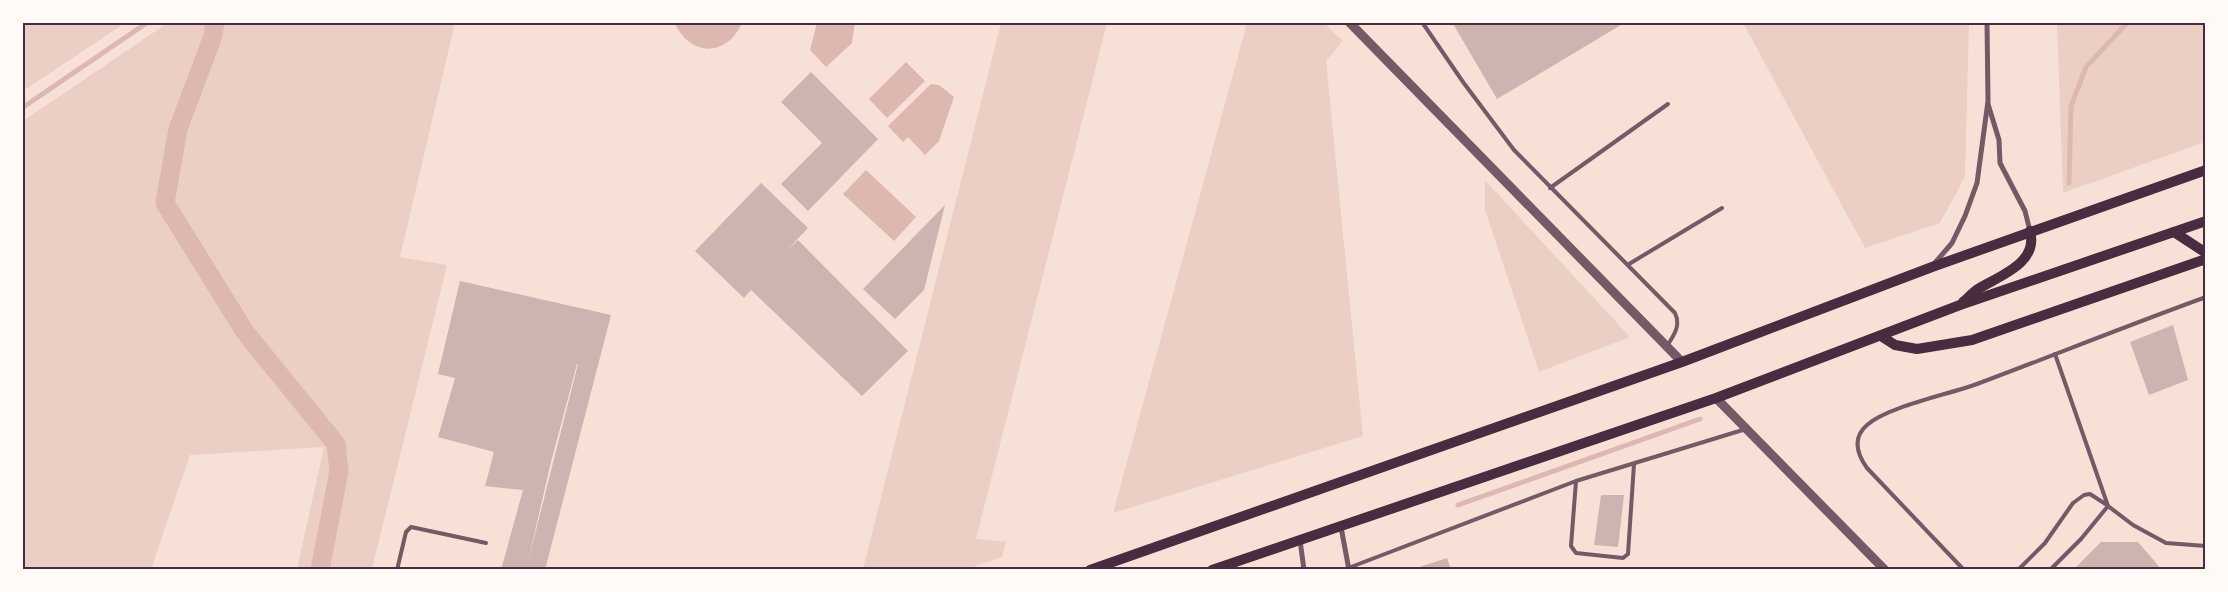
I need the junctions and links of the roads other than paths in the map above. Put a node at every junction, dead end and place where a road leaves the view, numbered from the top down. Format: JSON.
{"nodes":[{"id":1,"x":1350,"y":22,"type":"edge"},
{"id":2,"x":1422,"y":22,"type":"edge"},
{"id":3,"x":1987,"y":22,"type":"edge"},
{"id":4,"x":1988,"y":101,"type":"junction"},
{"id":5,"x":1668,"y":104,"type":"dead end"},
{"id":6,"x":2206,"y":170,"type":"edge"},
{"id":7,"x":1550,"y":188,"type":"junction"},
{"id":8,"x":1722,"y":208,"type":"dead end"},
{"id":9,"x":2206,"y":221,"type":"edge"},
{"id":10,"x":2030,"y":231,"type":"junction"},
{"id":11,"x":2174,"y":232,"type":"junction"},
{"id":12,"x":2206,"y":253,"type":"edge"},
{"id":13,"x":2206,"y":259,"type":"edge"},
{"id":14,"x":1629,"y":264,"type":"junction"},
{"id":15,"x":1932,"y":267,"type":"junction"},
{"id":16,"x":2206,"y":297,"type":"edge"},
{"id":17,"x":1960,"y":304,"type":"junction"},
{"id":18,"x":1882,"y":336,"type":"junction"},
{"id":19,"x":1667,"y":346,"type":"junction"},
{"id":20,"x":2055,"y":354,"type":"junction"},
{"id":21,"x":1682,"y":362,"type":"junction"},
{"id":22,"x":1716,"y":398,"type":"junction"},
{"id":23,"x":1748,"y":428,"type":"junction"},
{"id":24,"x":1634,"y":464,"type":"junction"},
{"id":25,"x":1576,"y":481,"type":"junction"},
{"id":26,"x":2108,"y":506,"type":"junction"},
{"id":27,"x":1341,"y":526,"type":"junction"},
{"id":28,"x":1300,"y":540,"type":"junction"},
{"id":29,"x":486,"y":543,"type":"dead end"},
{"id":30,"x":2206,"y":546,"type":"edge"},
{"id":31,"x":1347,"y":569,"type":"edge"},
{"id":32,"x":397,"y":570,"type":"edge"},
{"id":33,"x":1090,"y":570,"type":"edge"},
{"id":34,"x":1212,"y":570,"type":"edge"},
{"id":35,"x":1304,"y":570,"type":"edge"},
{"id":36,"x":1885,"y":570,"type":"edge"},
{"id":37,"x":1964,"y":570,"type":"edge"},
{"id":38,"x":2018,"y":570,"type":"edge"},
{"id":39,"x":2050,"y":570,"type":"edge"}],
"edges":[{"from":1,"to":19,"type":"street"},
{"from":2,"to":7,"type":"lane"},
{"from":3,"to":4,"type":"street"},
{"from":4,"to":10,"type":"street"},
{"from":4,"to":15,"type":"street"},
{"from":5,"to":7,"type":"lane"},
{"from":6,"to":10,"type":"main road"},
{"from":7,"to":14,"type":"lane"},
{"from":8,"to":14,"type":"lane"},
{"from":9,"to":11,"type":"main road"},
{"from":10,"to":15,"type":"main road"},
{"from":10,"to":17,"type":"main road"},
{"from":11,"to":12,"type":"main road"},
{"from":11,"to":17,"type":"main road"},
{"from":13,"to":18,"type":"main road"},
{"from":14,"to":19,"type":"lane"},
{"from":15,"to":21,"type":"main road"},
{"from":16,"to":20,"type":"lane"},
{"from":17,"to":18,"type":"main road"},
{"from":18,"to":22,"type":"main road"},
{"from":19,"to":21,"type":"street"},
{"from":20,"to":26,"type":"lane"},
{"from":20,"to":37,"type":"lane"},
{"from":21,"to":33,"type":"main road"},
{"from":22,"to":23,"type":"street"},
{"from":22,"to":27,"type":"main road"},
{"from":23,"to":24,"type":"lane"},
{"from":23,"to":36,"type":"street"},
{"from":24,"to":25,"type":"lane"},
{"from":24,"to":25,"type":"lane"},
{"from":25,"to":31,"type":"lane"},
{"from":26,"to":30,"type":"lane"},
{"from":26,"to":38,"type":"lane"},
{"from":26,"to":39,"type":"lane"},
{"from":27,"to":28,"type":"main road"},
{"from":27,"to":31,"type":"street"},
{"from":28,"to":34,"type":"main road"},
{"from":28,"to":35,"type":"street"},
{"from":29,"to":32,"type":"lane"}]}
